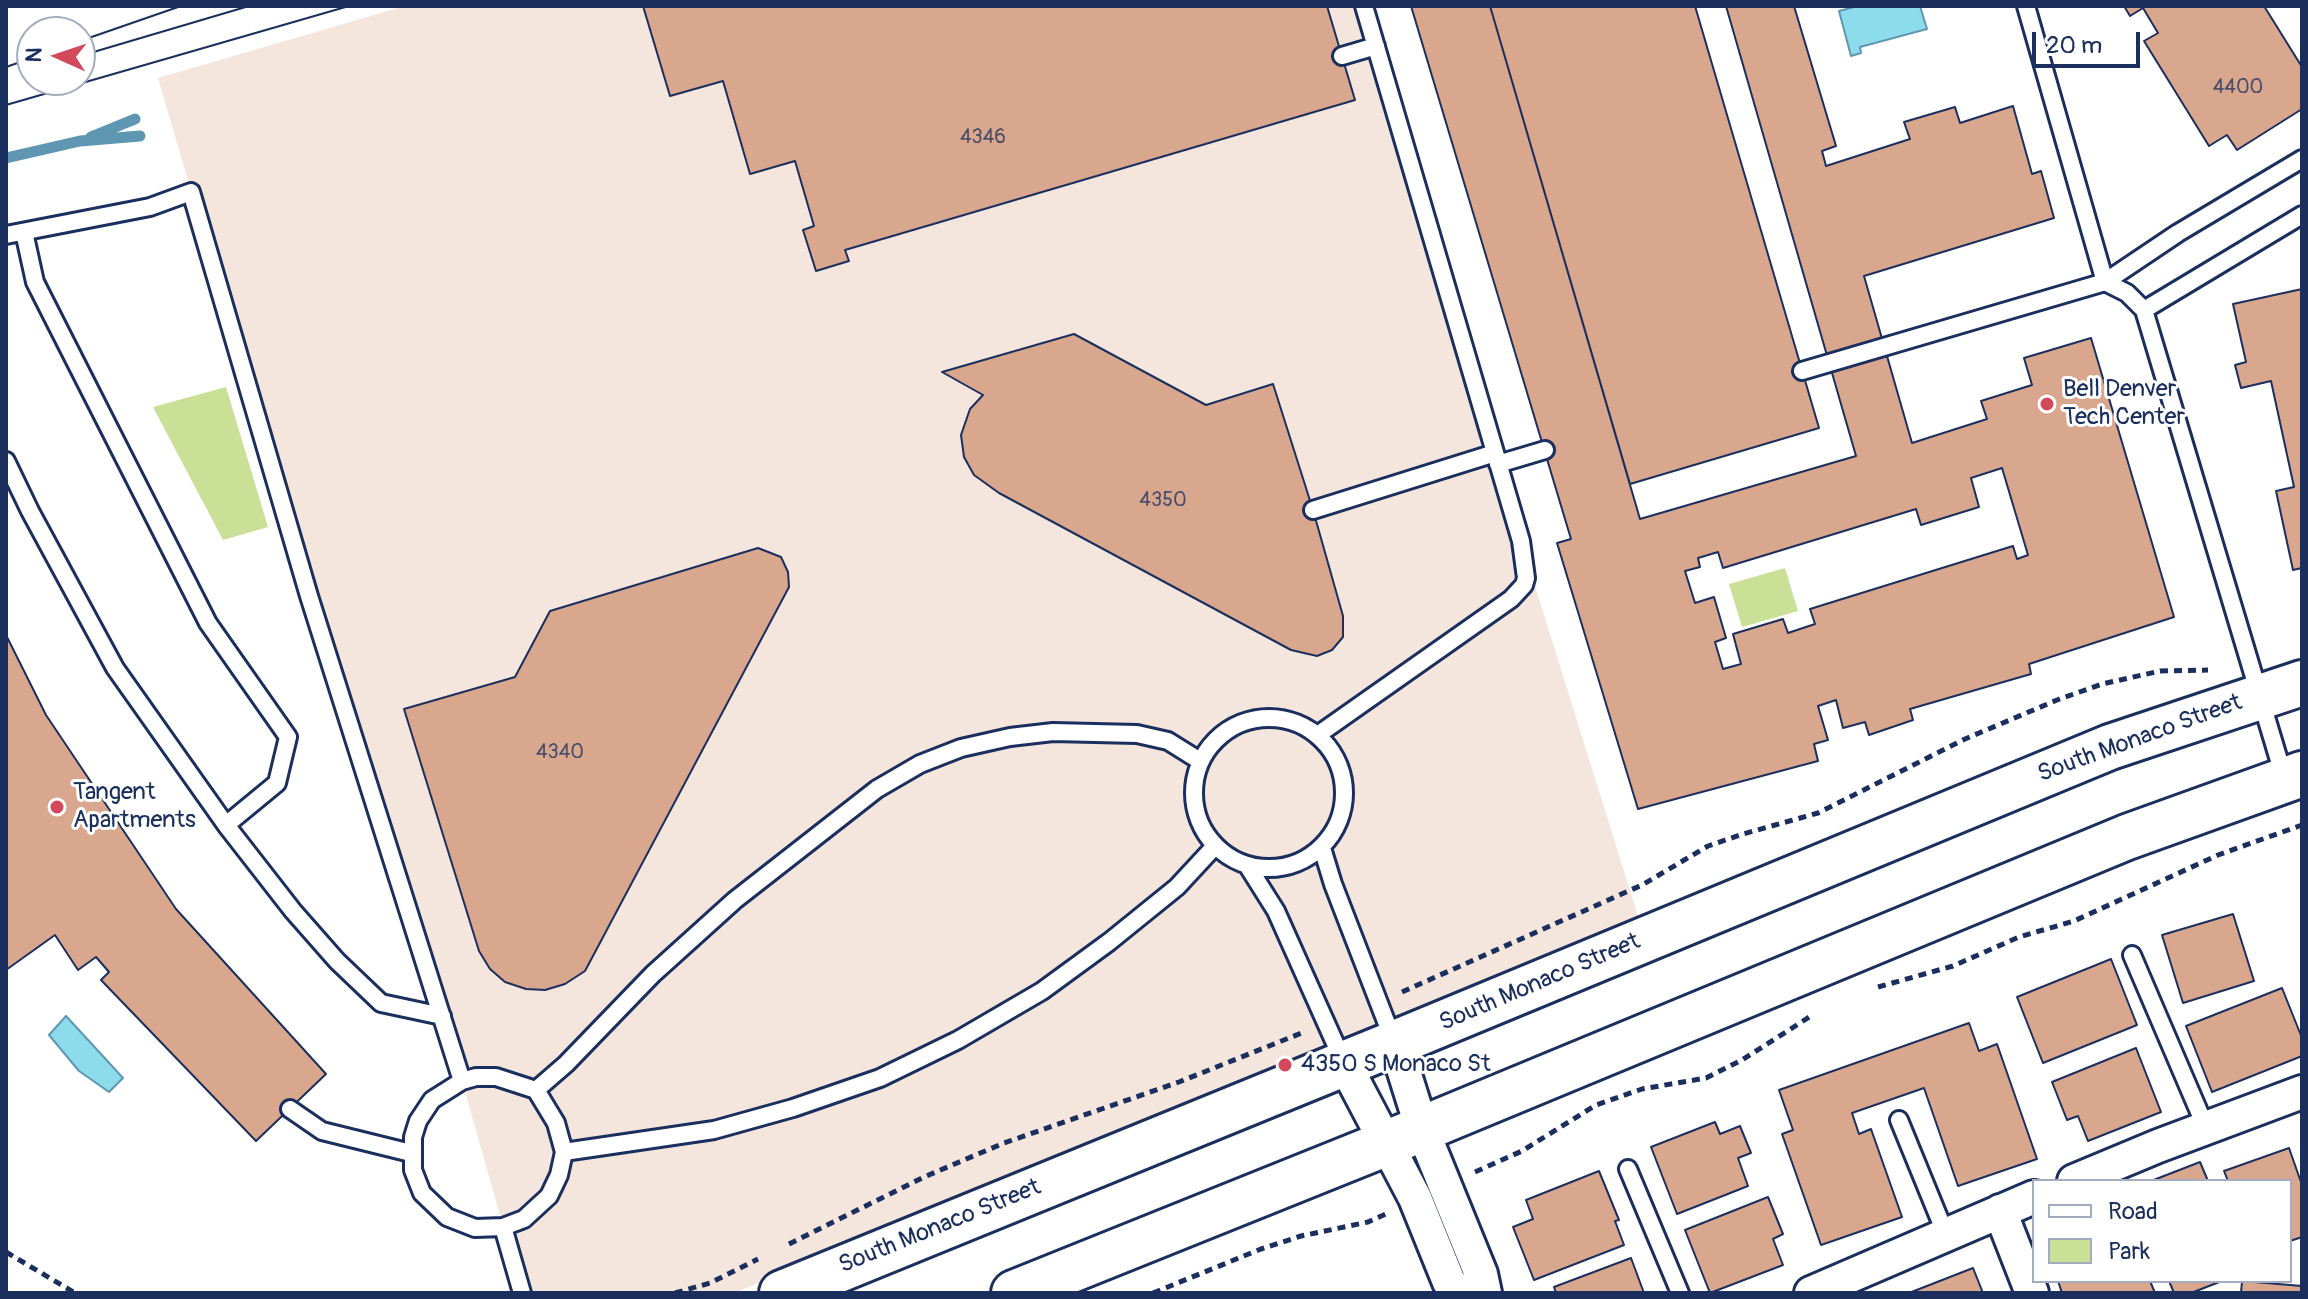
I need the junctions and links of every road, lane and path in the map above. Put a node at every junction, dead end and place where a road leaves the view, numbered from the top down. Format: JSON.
{"nodes":[{"id":1,"x":1364,"y":6,"type":"edge"},
{"id":2,"x":2026,"y":6,"type":"edge"},
{"id":3,"x":1376,"y":46,"type":"junction"},
{"id":4,"x":1342,"y":56,"type":"dead end"},
{"id":5,"x":2302,"y":159,"type":"edge"},
{"id":6,"x":2302,"y":215,"type":"edge"},
{"id":7,"x":24,"y":232,"type":"junction"},
{"id":8,"x":6,"y":235,"type":"edge"},
{"id":9,"x":2105,"y":282,"type":"junction"},
{"id":10,"x":2144,"y":310,"type":"junction"},
{"id":11,"x":1802,"y":371,"type":"dead end"},
{"id":12,"x":1545,"y":450,"type":"dead end"},
{"id":13,"x":1497,"y":458,"type":"junction"},
{"id":14,"x":6,"y":461,"type":"edge"},
{"id":15,"x":1313,"y":510,"type":"dead end"},
{"id":16,"x":2272,"y":679,"type":"edge"},
{"id":17,"x":1319,"y":734,"type":"junction"},
{"id":18,"x":1200,"y":761,"type":"junction"},
{"id":19,"x":2293,"y":776,"type":"edge"},
{"id":20,"x":226,"y":825,"type":"junction"},
{"id":21,"x":2302,"y":825,"type":"edge"},
{"id":22,"x":1215,"y":846,"type":"junction"},
{"id":23,"x":1322,"y":848,"type":"junction"},
{"id":24,"x":1247,"y":865,"type":"junction"},
{"id":25,"x":2132,"y":955,"type":"dead end"},
{"id":26,"x":1865,"y":993,"type":"dead end"},
{"id":27,"x":1381,"y":1002,"type":"junction"},
{"id":28,"x":1823,"y":1010,"type":"dead end"},
{"id":29,"x":442,"y":1016,"type":"junction"},
{"id":30,"x":1326,"y":1023,"type":"junction"},
{"id":31,"x":1395,"y":1043,"type":"junction"},
{"id":32,"x":1344,"y":1063,"type":"junction"},
{"id":33,"x":462,"y":1081,"type":"junction"},
{"id":34,"x":536,"y":1090,"type":"junction"},
{"id":35,"x":2302,"y":1092,"type":"edge"},
{"id":36,"x":290,"y":1109,"type":"dead end"},
{"id":37,"x":1899,"y":1120,"type":"dead end"},
{"id":38,"x":2206,"y":1128,"type":"junction"},
{"id":39,"x":1404,"y":1136,"type":"junction"},
{"id":40,"x":564,"y":1152,"type":"junction"},
{"id":41,"x":411,"y":1153,"type":"junction"},
{"id":42,"x":1628,"y":1169,"type":"dead end"},
{"id":43,"x":2079,"y":1179,"type":"edge"},
{"id":44,"x":1445,"y":1186,"type":"junction"},
{"id":45,"x":1415,"y":1198,"type":"junction"},
{"id":46,"x":2032,"y":1198,"type":"edge"},
{"id":47,"x":2000,"y":1211,"type":"junction"},
{"id":48,"x":503,"y":1227,"type":"junction"},
{"id":49,"x":1946,"y":1235,"type":"junction"},
{"id":50,"x":781,"y":1247,"type":"dead end"},
{"id":51,"x":6,"y":1252,"type":"edge"},
{"id":52,"x":774,"y":1274,"type":"edge"},
{"id":53,"x":75,"y":1293,"type":"edge"},
{"id":54,"x":522,"y":1293,"type":"edge"},
{"id":55,"x":675,"y":1293,"type":"edge"},
{"id":56,"x":1014,"y":1293,"type":"edge"},
{"id":57,"x":1153,"y":1293,"type":"edge"},
{"id":58,"x":1459,"y":1293,"type":"edge"},
{"id":59,"x":1485,"y":1293,"type":"edge"},
{"id":60,"x":1680,"y":1293,"type":"edge"},
{"id":61,"x":1811,"y":1293,"type":"edge"},
{"id":62,"x":2032,"y":1293,"type":"edge"}],
"edges":[{"from":1,"to":3,"type":"lane"},
{"from":2,"to":9,"type":"lane"},
{"from":3,"to":4,"type":"lane"},
{"from":3,"to":13,"type":"lane"},
{"from":5,"to":9,"type":"lane"},
{"from":6,"to":10,"type":"lane"},
{"from":7,"to":8,"type":"lane"},
{"from":7,"to":20,"type":"lane"},
{"from":7,"to":29,"type":"lane"},
{"from":9,"to":10,"type":"lane"},
{"from":9,"to":11,"type":"lane"},
{"from":10,"to":16,"type":"lane"},
{"from":12,"to":13,"type":"lane"},
{"from":13,"to":15,"type":"lane"},
{"from":13,"to":17,"type":"lane"},
{"from":14,"to":20,"type":"lane"},
{"from":16,"to":19,"type":"lane"},
{"from":16,"to":27,"type":"path"},
{"from":16,"to":31,"type":"main road","name":"South Monaco Street"},
{"from":17,"to":18,"type":"lane"},
{"from":17,"to":23,"type":"lane"},
{"from":18,"to":22,"type":"lane"},
{"from":18,"to":34,"type":"lane"},
{"from":19,"to":39,"type":"main road"},
{"from":20,"to":29,"type":"lane"},
{"from":21,"to":26,"type":"path"},
{"from":22,"to":24,"type":"lane"},
{"from":22,"to":40,"type":"lane"},
{"from":23,"to":24,"type":"lane"},
{"from":23,"to":27,"type":"lane"},
{"from":24,"to":30,"type":"lane"},
{"from":25,"to":38,"type":"lane"},
{"from":27,"to":31,"type":"lane"},
{"from":28,"to":44,"type":"path"},
{"from":29,"to":33,"type":"lane"},
{"from":30,"to":32,"type":"lane"},
{"from":30,"to":50,"type":"path"},
{"from":31,"to":32,"type":"main road","name":"South Monaco Street"},
{"from":31,"to":39,"type":"street"},
{"from":32,"to":39,"type":"street"},
{"from":32,"to":52,"type":"main road","name":"South Monaco Street"},
{"from":33,"to":34,"type":"lane"},
{"from":33,"to":41,"type":"lane"},
{"from":34,"to":40,"type":"lane"},
{"from":35,"to":38,"type":"street"},
{"from":36,"to":41,"type":"lane"},
{"from":37,"to":49,"type":"lane"},
{"from":38,"to":43,"type":"street"},
{"from":39,"to":44,"type":"street"},
{"from":39,"to":45,"type":"street"},
{"from":39,"to":56,"type":"main road"},
{"from":40,"to":48,"type":"lane"},
{"from":41,"to":48,"type":"lane"},
{"from":42,"to":60,"type":"lane"},
{"from":44,"to":59,"type":"street"},
{"from":45,"to":57,"type":"path"},
{"from":45,"to":58,"type":"street"},
{"from":46,"to":47,"type":"street"},
{"from":47,"to":49,"type":"street"},
{"from":47,"to":62,"type":"street"},
{"from":48,"to":54,"type":"lane"},
{"from":49,"to":61,"type":"street"},
{"from":51,"to":53,"type":"path"},
{"from":52,"to":55,"type":"path"}]}
